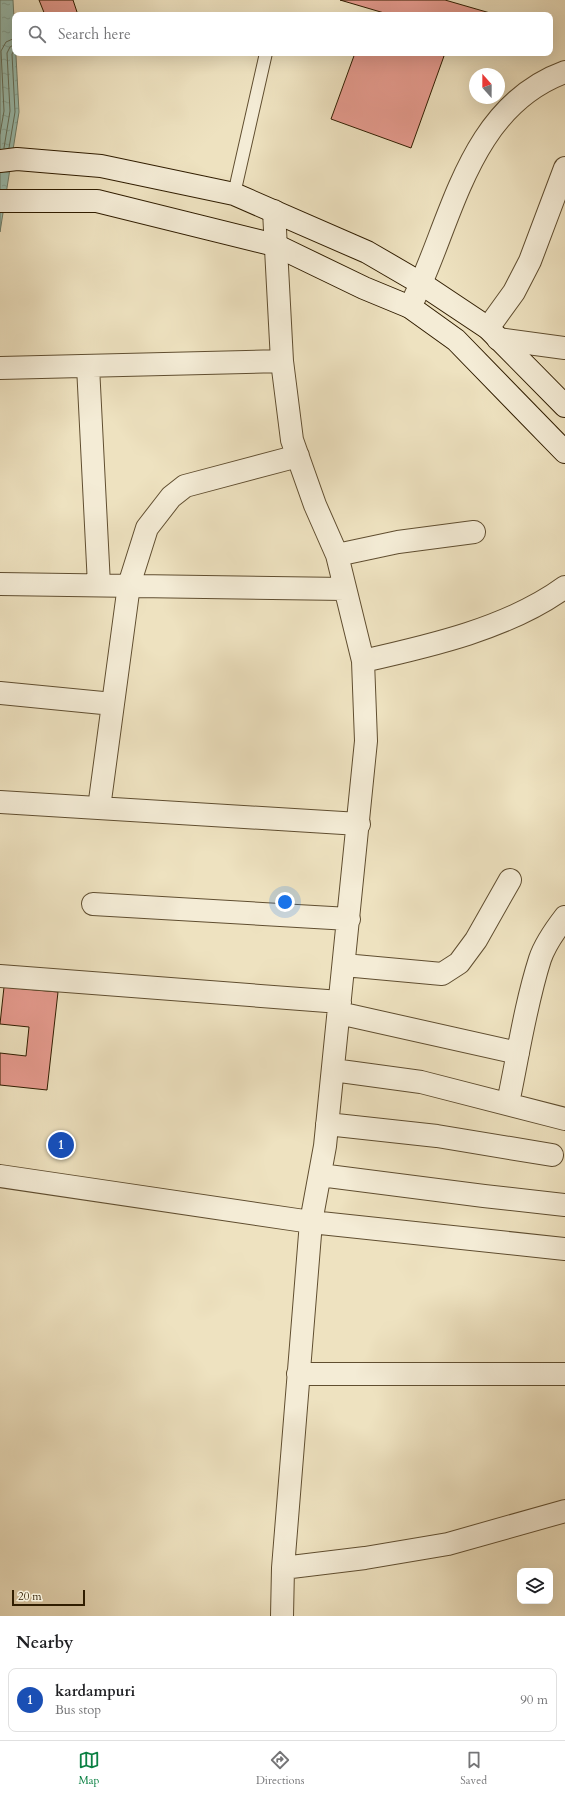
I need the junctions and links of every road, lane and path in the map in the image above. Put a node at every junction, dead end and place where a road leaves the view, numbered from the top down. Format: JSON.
{"nodes":[{"id":1,"x":265,"y":56,"type":"edge"},
{"id":2,"x":565,"y":72,"type":"edge"},
{"id":3,"x":8,"y":160,"type":"edge"},
{"id":4,"x":565,"y":168,"type":"edge"},
{"id":5,"x":234,"y":194,"type":"junction"},
{"id":6,"x":8,"y":201,"type":"edge"},
{"id":7,"x":274,"y":211,"type":"junction"},
{"id":8,"x":275,"y":245,"type":"junction"},
{"id":9,"x":422,"y":284,"type":"junction"},
{"id":10,"x":410,"y":307,"type":"junction"},
{"id":11,"x":493,"y":333,"type":"junction"},
{"id":12,"x":565,"y":348,"type":"edge"},
{"id":13,"x":282,"y":361,"type":"junction"},
{"id":14,"x":88,"y":366,"type":"junction"},
{"id":15,"x":0,"y":368,"type":"edge"},
{"id":16,"x":565,"y":406,"type":"edge"},
{"id":17,"x":565,"y":452,"type":"edge"},
{"id":18,"x":298,"y":456,"type":"junction"},
{"id":19,"x":474,"y":532,"type":"dead end"},
{"id":20,"x":337,"y":555,"type":"junction"},
{"id":21,"x":0,"y":584,"type":"edge"},
{"id":22,"x":99,"y":585,"type":"junction"},
{"id":23,"x":129,"y":585,"type":"junction"},
{"id":24,"x":565,"y":587,"type":"edge"},
{"id":25,"x":345,"y":588,"type":"junction"},
{"id":26,"x":363,"y":662,"type":"junction"},
{"id":27,"x":0,"y":693,"type":"edge"},
{"id":28,"x":113,"y":704,"type":"junction"},
{"id":29,"x":0,"y":802,"type":"edge"},
{"id":30,"x":99,"y":808,"type":"junction"},
{"id":31,"x":359,"y":824,"type":"junction"},
{"id":32,"x":510,"y":880,"type":"dead end"},
{"id":33,"x":93,"y":904,"type":"dead end"},
{"id":34,"x":565,"y":917,"type":"edge"},
{"id":35,"x":349,"y":920,"type":"junction"},
{"id":36,"x":344,"y":965,"type":"junction"},
{"id":37,"x":0,"y":976,"type":"edge"},
{"id":38,"x":340,"y":1008,"type":"junction"},
{"id":39,"x":518,"y":1053,"type":"junction"},
{"id":40,"x":333,"y":1070,"type":"junction"},
{"id":41,"x":508,"y":1103,"type":"junction"},
{"id":42,"x":565,"y":1119,"type":"edge"},
{"id":43,"x":327,"y":1124,"type":"junction"},
{"id":44,"x":552,"y":1155,"type":"dead end"},
{"id":45,"x":320,"y":1175,"type":"junction"},
{"id":46,"x":0,"y":1176,"type":"edge"},
{"id":47,"x":565,"y":1205,"type":"edge"},
{"id":48,"x":311,"y":1222,"type":"junction"},
{"id":49,"x":565,"y":1249,"type":"edge"},
{"id":50,"x":298,"y":1374,"type":"junction"},
{"id":51,"x":565,"y":1374,"type":"edge"},
{"id":52,"x":565,"y":1511,"type":"edge"},
{"id":53,"x":283,"y":1568,"type":"junction"},
{"id":54,"x":284,"y":1614,"type":"edge"}],
"edges":[{"from":1,"to":5,"type":"lane"},
{"from":2,"to":9,"type":"street"},
{"from":3,"to":5,"type":"street"},
{"from":4,"to":11,"type":"street"},
{"from":5,"to":7,"type":"street"},
{"from":6,"to":8,"type":"street"},
{"from":7,"to":8,"type":"street"},
{"from":7,"to":9,"type":"street"},
{"from":8,"to":10,"type":"street"},
{"from":8,"to":13,"type":"street"},
{"from":9,"to":10,"type":"street"},
{"from":9,"to":11,"type":"street"},
{"from":10,"to":17,"type":"street"},
{"from":11,"to":12,"type":"street"},
{"from":11,"to":16,"type":"street"},
{"from":13,"to":14,"type":"street"},
{"from":13,"to":18,"type":"street"},
{"from":14,"to":15,"type":"street"},
{"from":14,"to":22,"type":"street"},
{"from":18,"to":20,"type":"street"},
{"from":18,"to":23,"type":"street"},
{"from":19,"to":20,"type":"street"},
{"from":20,"to":25,"type":"street"},
{"from":21,"to":22,"type":"street"},
{"from":22,"to":23,"type":"street"},
{"from":23,"to":25,"type":"street"},
{"from":23,"to":28,"type":"street"},
{"from":24,"to":26,"type":"street"},
{"from":25,"to":26,"type":"street"},
{"from":26,"to":31,"type":"street"},
{"from":27,"to":28,"type":"street"},
{"from":28,"to":30,"type":"street"},
{"from":29,"to":30,"type":"street"},
{"from":30,"to":31,"type":"street"},
{"from":31,"to":35,"type":"street"},
{"from":32,"to":36,"type":"street"},
{"from":33,"to":35,"type":"street"},
{"from":34,"to":39,"type":"street"},
{"from":35,"to":36,"type":"street"},
{"from":36,"to":38,"type":"street"},
{"from":37,"to":38,"type":"street"},
{"from":38,"to":39,"type":"street"},
{"from":38,"to":40,"type":"street"},
{"from":39,"to":41,"type":"street"},
{"from":40,"to":41,"type":"street"},
{"from":40,"to":43,"type":"street"},
{"from":41,"to":42,"type":"street"},
{"from":43,"to":44,"type":"street"},
{"from":43,"to":45,"type":"street"},
{"from":45,"to":47,"type":"street"},
{"from":45,"to":48,"type":"street"},
{"from":46,"to":48,"type":"street"},
{"from":48,"to":49,"type":"street"},
{"from":48,"to":50,"type":"street"},
{"from":50,"to":51,"type":"street"},
{"from":50,"to":53,"type":"street"},
{"from":52,"to":53,"type":"street"},
{"from":53,"to":54,"type":"street"}]}
